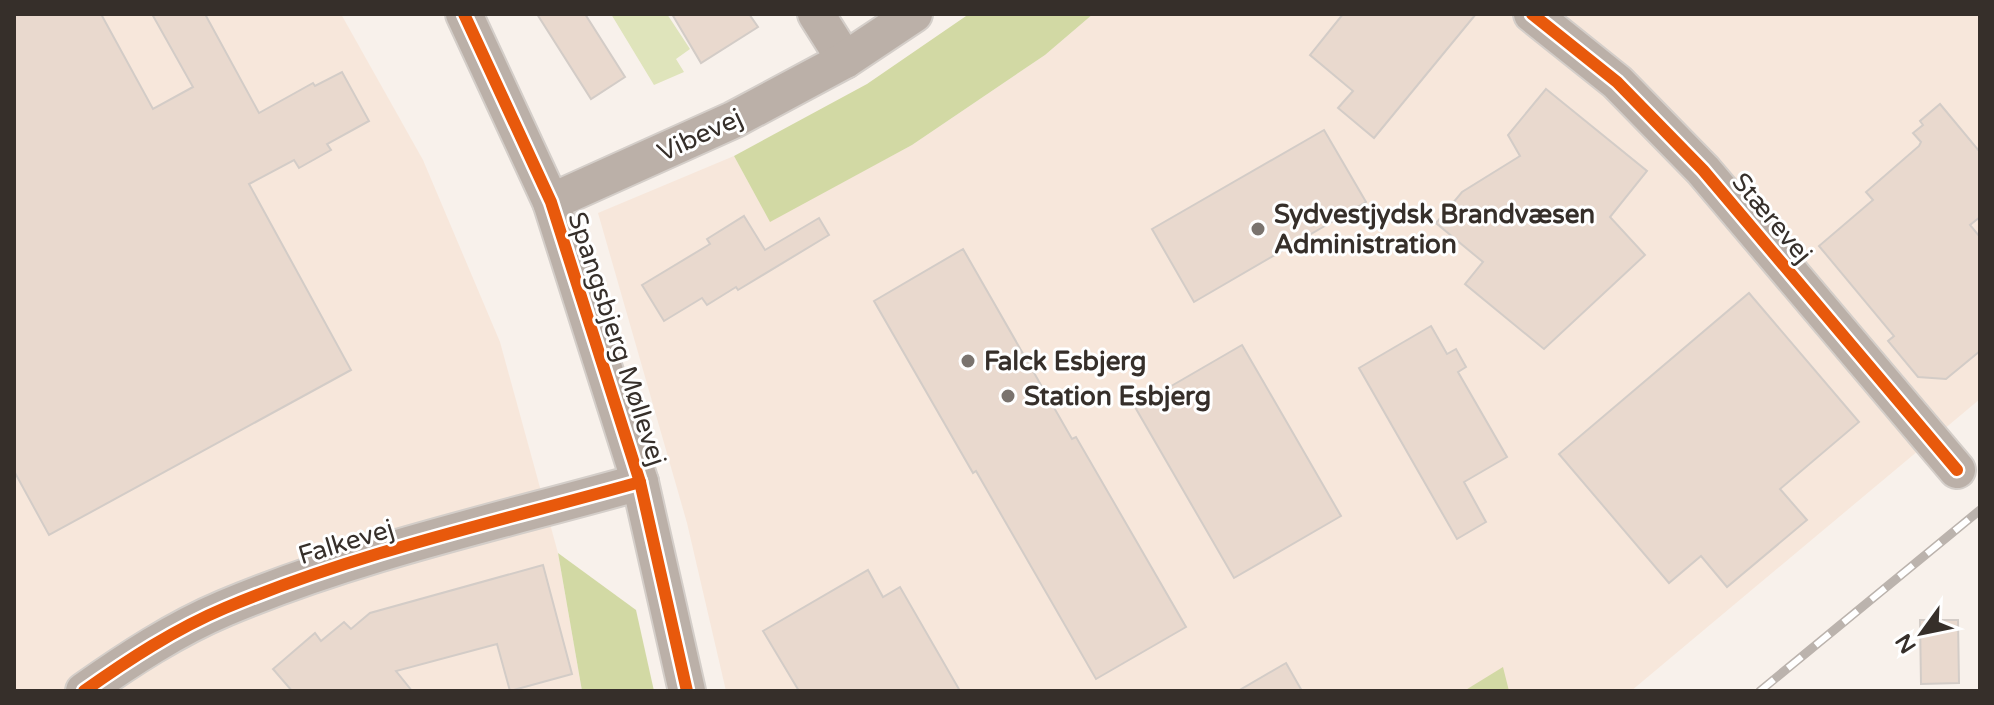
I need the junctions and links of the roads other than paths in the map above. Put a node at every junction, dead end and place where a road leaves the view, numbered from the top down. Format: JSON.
{"nodes":[{"id":1,"x":464,"y":14,"type":"edge"},
{"id":2,"x":816,"y":14,"type":"edge"},
{"id":3,"x":914,"y":14,"type":"edge"},
{"id":4,"x":1532,"y":14,"type":"edge"},
{"id":5,"x":845,"y":60,"type":"junction"},
{"id":6,"x":551,"y":202,"type":"junction"},
{"id":7,"x":1957,"y":470,"type":"dead end"},
{"id":8,"x":640,"y":482,"type":"junction"},
{"id":9,"x":84,"y":691,"type":"edge"},
{"id":10,"x":687,"y":691,"type":"edge"}],
"edges":[{"from":1,"to":6,"type":"street","name":"Spangsbjerg Møllevej"},
{"from":2,"to":5,"type":"street"},
{"from":3,"to":5,"type":"street","name":"Vibevej"},
{"from":4,"to":7,"type":"street","name":"Stærevej"},
{"from":5,"to":6,"type":"street","name":"Vibevej"},
{"from":6,"to":8,"type":"street","name":"Spangsbjerg Møllevej"},
{"from":8,"to":9,"type":"street","name":"Falkevej"},
{"from":8,"to":10,"type":"street","name":"Spangsbjerg Møllevej"}]}
